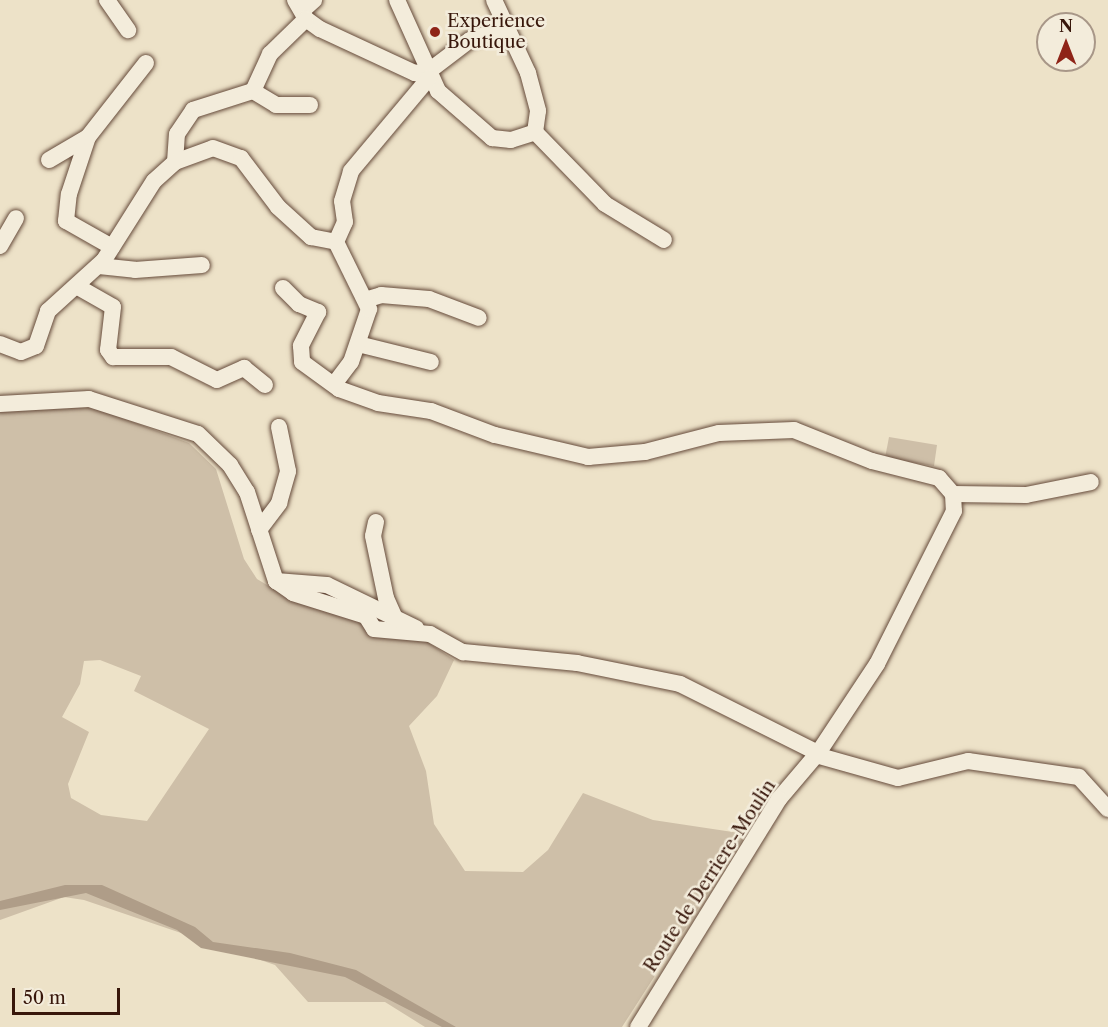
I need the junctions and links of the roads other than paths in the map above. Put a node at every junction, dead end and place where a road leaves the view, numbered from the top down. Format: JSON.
{"nodes":[{"id":1,"x":107,"y":0,"type":"edge"},
{"id":2,"x":397,"y":0,"type":"edge"},
{"id":3,"x":494,"y":0,"type":"edge"},
{"id":4,"x":304,"y":7,"type":"edge"},
{"id":5,"x":506,"y":27,"type":"junction"},
{"id":6,"x":129,"y":30,"type":"dead end"},
{"id":7,"x":146,"y":63,"type":"dead end"},
{"id":8,"x":429,"y":75,"type":"junction"},
{"id":9,"x":254,"y":91,"type":"junction"},
{"id":10,"x":310,"y":105,"type":"dead end"},
{"id":11,"x":535,"y":132,"type":"junction"},
{"id":12,"x":88,"y":137,"type":"junction"},
{"id":13,"x":49,"y":160,"type":"dead end"},
{"id":14,"x":175,"y":162,"type":"junction"},
{"id":15,"x":16,"y":218,"type":"dead end"},
{"id":16,"x":664,"y":240,"type":"dead end"},
{"id":17,"x":336,"y":242,"type":"junction"},
{"id":18,"x":0,"y":246,"type":"edge"},
{"id":19,"x":112,"y":247,"type":"junction"},
{"id":20,"x":202,"y":264,"type":"dead end"},
{"id":21,"x":99,"y":266,"type":"junction"},
{"id":22,"x":78,"y":287,"type":"junction"},
{"id":23,"x":284,"y":288,"type":"dead end"},
{"id":24,"x":365,"y":300,"type":"junction"},
{"id":25,"x":479,"y":318,"type":"dead end"},
{"id":26,"x":0,"y":344,"type":"edge"},
{"id":27,"x":358,"y":344,"type":"junction"},
{"id":28,"x":431,"y":362,"type":"dead end"},
{"id":29,"x":335,"y":383,"type":"junction"},
{"id":30,"x":265,"y":385,"type":"dead end"},
{"id":31,"x":0,"y":404,"type":"edge"},
{"id":32,"x":279,"y":427,"type":"dead end"},
{"id":33,"x":1091,"y":482,"type":"dead end"},
{"id":34,"x":953,"y":494,"type":"junction"},
{"id":35,"x":376,"y":522,"type":"dead end"},
{"id":36,"x":259,"y":530,"type":"junction"},
{"id":37,"x":276,"y":581,"type":"junction"},
{"id":38,"x":397,"y":621,"type":"junction"},
{"id":39,"x":422,"y":632,"type":"junction"},
{"id":40,"x":817,"y":754,"type":"junction"},
{"id":41,"x":1108,"y":809,"type":"edge"},
{"id":42,"x":638,"y":1027,"type":"edge"}],
"edges":[{"from":1,"to":6,"type":"street"},
{"from":2,"to":8,"type":"street"},
{"from":3,"to":5,"type":"street"},
{"from":4,"to":8,"type":"street"},
{"from":4,"to":9,"type":"street"},
{"from":5,"to":8,"type":"street"},
{"from":5,"to":11,"type":"street"},
{"from":7,"to":12,"type":"street"},
{"from":8,"to":11,"type":"street"},
{"from":8,"to":17,"type":"street"},
{"from":9,"to":10,"type":"street"},
{"from":9,"to":14,"type":"street"},
{"from":11,"to":16,"type":"street"},
{"from":12,"to":13,"type":"street"},
{"from":12,"to":19,"type":"street"},
{"from":14,"to":17,"type":"street"},
{"from":14,"to":19,"type":"street"},
{"from":15,"to":18,"type":"street"},
{"from":17,"to":24,"type":"street"},
{"from":19,"to":21,"type":"street"},
{"from":20,"to":21,"type":"street"},
{"from":21,"to":22,"type":"street"},
{"from":22,"to":26,"type":"street"},
{"from":22,"to":30,"type":"street"},
{"from":23,"to":29,"type":"street"},
{"from":24,"to":25,"type":"street"},
{"from":24,"to":27,"type":"street"},
{"from":27,"to":28,"type":"street"},
{"from":27,"to":29,"type":"street"},
{"from":29,"to":34,"type":"street"},
{"from":31,"to":36,"type":"street"},
{"from":32,"to":36,"type":"street"},
{"from":33,"to":34,"type":"street"},
{"from":34,"to":40,"type":"street","name":"Route de Derriere-Moulin"},
{"from":35,"to":38,"type":"street"},
{"from":36,"to":37,"type":"street"},
{"from":37,"to":38,"type":"street"},
{"from":37,"to":39,"type":"street"},
{"from":38,"to":39,"type":"street"},
{"from":39,"to":40,"type":"street"},
{"from":40,"to":41,"type":"street"},
{"from":40,"to":42,"type":"street","name":"Route de Derriere-Moulin"}]}
